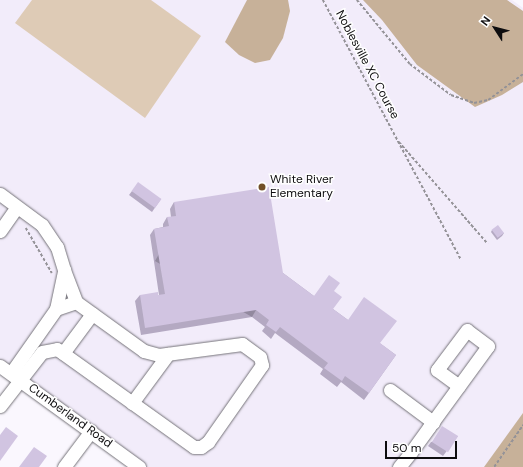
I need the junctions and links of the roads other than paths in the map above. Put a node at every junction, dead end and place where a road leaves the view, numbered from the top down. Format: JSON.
{"nodes":[{"id":1,"x":0,"y":194,"type":"edge"},
{"id":2,"x":17,"y":206,"type":"junction"},
{"id":3,"x":0,"y":231,"type":"edge"},
{"id":4,"x":64,"y":270,"type":"junction"},
{"id":5,"x":76,"y":302,"type":"junction"},
{"id":6,"x":56,"y":309,"type":"junction"},
{"id":7,"x":92,"y":314,"type":"junction"},
{"id":8,"x":39,"y":332,"type":"junction"},
{"id":9,"x":60,"y":351,"type":"junction"},
{"id":10,"x":168,"y":354,"type":"junction"},
{"id":11,"x":10,"y":373,"type":"edge"},
{"id":12,"x":459,"y":386,"type":"dead end"},
{"id":13,"x":390,"y":390,"type":"dead end"},
{"id":14,"x":132,"y":403,"type":"junction"},
{"id":15,"x":0,"y":406,"type":"edge"},
{"id":16,"x":433,"y":422,"type":"junction"},
{"id":17,"x":91,"y":431,"type":"junction"},
{"id":18,"x":64,"y":467,"type":"edge"},
{"id":19,"x":139,"y":467,"type":"edge"},
{"id":20,"x":399,"y":467,"type":"edge"}],
"edges":[{"from":1,"to":2,"type":"street"},
{"from":2,"to":3,"type":"street"},
{"from":2,"to":4,"type":"street"},
{"from":4,"to":5,"type":"street"},
{"from":4,"to":6,"type":"street"},
{"from":5,"to":6,"type":"street"},
{"from":5,"to":7,"type":"street"},
{"from":6,"to":8,"type":"street"},
{"from":7,"to":9,"type":"street"},
{"from":7,"to":10,"type":"street"},
{"from":8,"to":9,"type":"street"},
{"from":8,"to":11,"type":"street"},
{"from":9,"to":11,"type":"street"},
{"from":9,"to":14,"type":"street"},
{"from":10,"to":14,"type":"street"},
{"from":10,"to":14,"type":"street"},
{"from":11,"to":15,"type":"street"},
{"from":11,"to":17,"type":"street","name":"Cumberland Road"},
{"from":12,"to":16,"type":"street"},
{"from":13,"to":16,"type":"street"},
{"from":16,"to":20,"type":"street"},
{"from":17,"to":18,"type":"street"},
{"from":17,"to":19,"type":"street","name":"Cumberland Road"}]}
